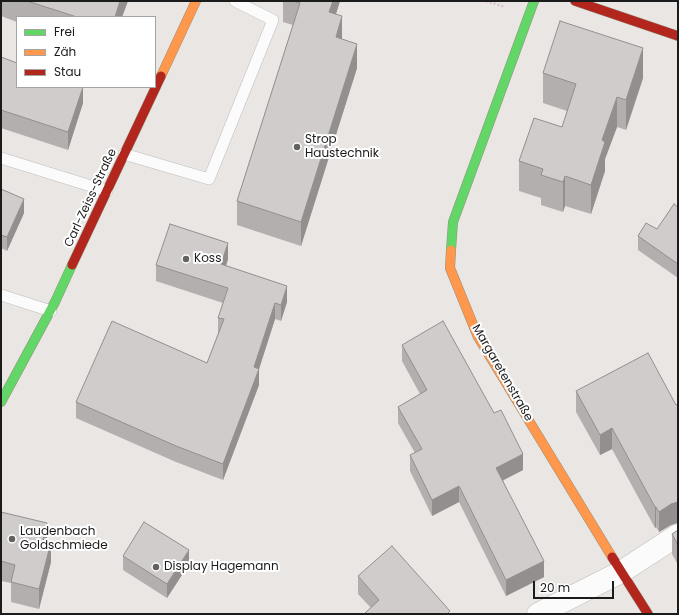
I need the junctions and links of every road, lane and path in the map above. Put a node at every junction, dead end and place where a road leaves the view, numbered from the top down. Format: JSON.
{"nodes":[{"id":1,"x":196,"y":1,"type":"edge"},
{"id":2,"x":235,"y":1,"type":"edge"},
{"id":3,"x":534,"y":1,"type":"edge"},
{"id":4,"x":575,"y":1,"type":"edge"},
{"id":5,"x":678,"y":36,"type":"edge"},
{"id":6,"x":156,"y":86,"type":"edge"},
{"id":7,"x":155,"y":88,"type":"edge"},
{"id":8,"x":124,"y":154,"type":"junction"},
{"id":9,"x":1,"y":158,"type":"edge"},
{"id":10,"x":107,"y":191,"type":"junction"},
{"id":11,"x":1,"y":295,"type":"edge"},
{"id":12,"x":50,"y":311,"type":"junction"},
{"id":13,"x":1,"y":402,"type":"edge"},
{"id":14,"x":678,"y":535,"type":"edge"},
{"id":15,"x":621,"y":572,"type":"junction"},
{"id":16,"x":538,"y":614,"type":"edge"},
{"id":17,"x":648,"y":614,"type":"edge"}],
"edges":[{"from":1,"to":6,"type":"street","name":"Carl-Zeiss-Straße"},
{"from":2,"to":8,"type":"lane"},
{"from":3,"to":15,"type":"street","name":"Margaretenstraße"},
{"from":4,"to":5,"type":"street"},
{"from":7,"to":8,"type":"street","name":"Carl-Zeiss-Straße"},
{"from":8,"to":10,"type":"street","name":"Carl-Zeiss-Straße"},
{"from":9,"to":10,"type":"lane"},
{"from":10,"to":12,"type":"street","name":"Carl-Zeiss-Straße"},
{"from":11,"to":12,"type":"lane"},
{"from":12,"to":13,"type":"street","name":"Carl-Zeiss-Straße"},
{"from":14,"to":15,"type":"street"},
{"from":15,"to":16,"type":"street"},
{"from":15,"to":17,"type":"street","name":"Margaretenstraße"}]}
